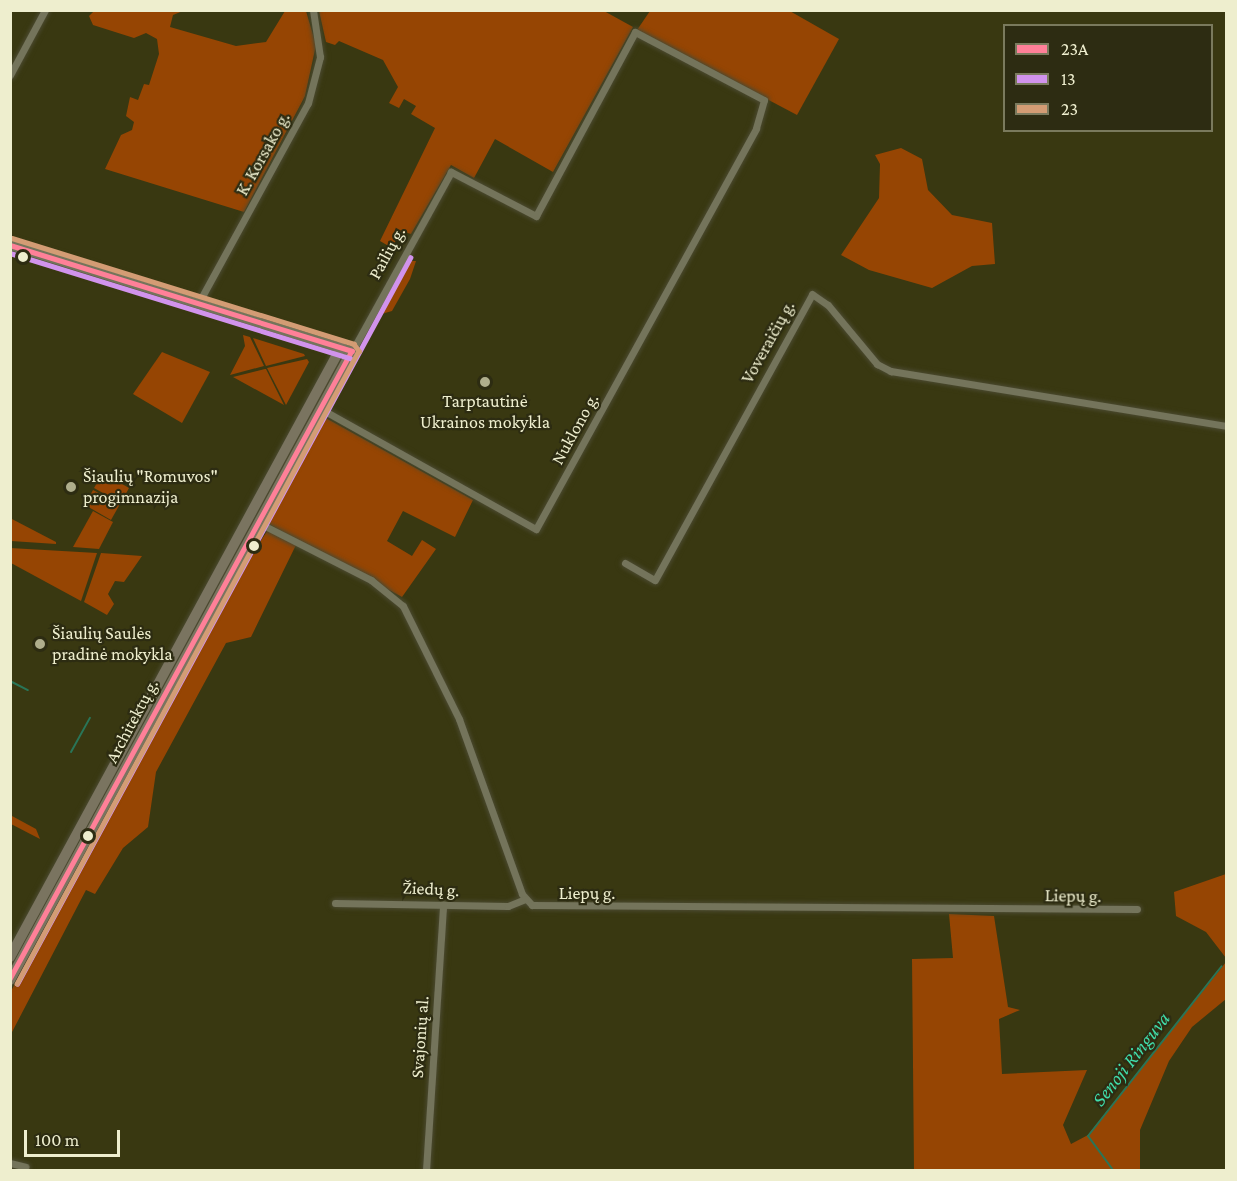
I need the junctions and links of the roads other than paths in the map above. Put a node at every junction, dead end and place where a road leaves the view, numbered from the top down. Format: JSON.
{"nodes":[{"id":1,"x":45,"y":10,"type":"edge"},
{"id":2,"x":313,"y":10,"type":"edge"},
{"id":3,"x":10,"y":75,"type":"edge"},
{"id":4,"x":451,"y":172,"type":"joint"},
{"id":5,"x":10,"y":245,"type":"edge"},
{"id":6,"x":199,"y":302,"type":"junction"},
{"id":7,"x":341,"y":347,"type":"junction"},
{"id":8,"x":352,"y":351,"type":"junction"},
{"id":9,"x":321,"y":409,"type":"junction"},
{"id":10,"x":1227,"y":426,"type":"edge"},
{"id":11,"x":260,"y":523,"type":"junction"},
{"id":12,"x":625,"y":563,"type":"dead end"},
{"id":13,"x":202,"y":616,"type":"junction"},
{"id":14,"x":525,"y":899,"type":"junction"},
{"id":15,"x":334,"y":903,"type":"dead end"},
{"id":16,"x":443,"y":905,"type":"junction"},
{"id":17,"x":1137,"y":909,"type":"dead end"},
{"id":18,"x":10,"y":957,"type":"edge"},
{"id":19,"x":10,"y":980,"type":"edge"},
{"id":20,"x":10,"y":1163,"type":"edge"},
{"id":21,"x":26,"y":1167,"type":"dead end"},
{"id":22,"x":426,"y":1170,"type":"edge"}],
"edges":[{"from":1,"to":3,"type":"street"},
{"from":2,"to":6,"type":"street","name":"K. Korsako g."},
{"from":4,"to":8,"type":"street","name":"Pailių g."},
{"from":4,"to":9,"type":"street","name":"Nuklono g."},
{"from":5,"to":6,"type":"main road"},
{"from":6,"to":7,"type":"main road"},
{"from":7,"to":8,"type":"main road"},
{"from":7,"to":13,"type":"main road","name":"Architektų g."},
{"from":8,"to":9,"type":"main road","name":"Architektų g."},
{"from":9,"to":11,"type":"main road","name":"Architektų g."},
{"from":10,"to":12,"type":"street","name":"Voveraičių g."},
{"from":11,"to":13,"type":"main road","name":"Architektų g."},
{"from":11,"to":14,"type":"street"},
{"from":13,"to":18,"type":"main road","name":"Architektų g."},
{"from":13,"to":19,"type":"main road","name":"Architektų g."},
{"from":14,"to":16,"type":"street","name":"Žiedų g."},
{"from":14,"to":17,"type":"street","name":"Liepų g."},
{"from":15,"to":16,"type":"street","name":"Žiedų g."},
{"from":16,"to":22,"type":"street","name":"Svajonių al."},
{"from":20,"to":21,"type":"street"}]}
